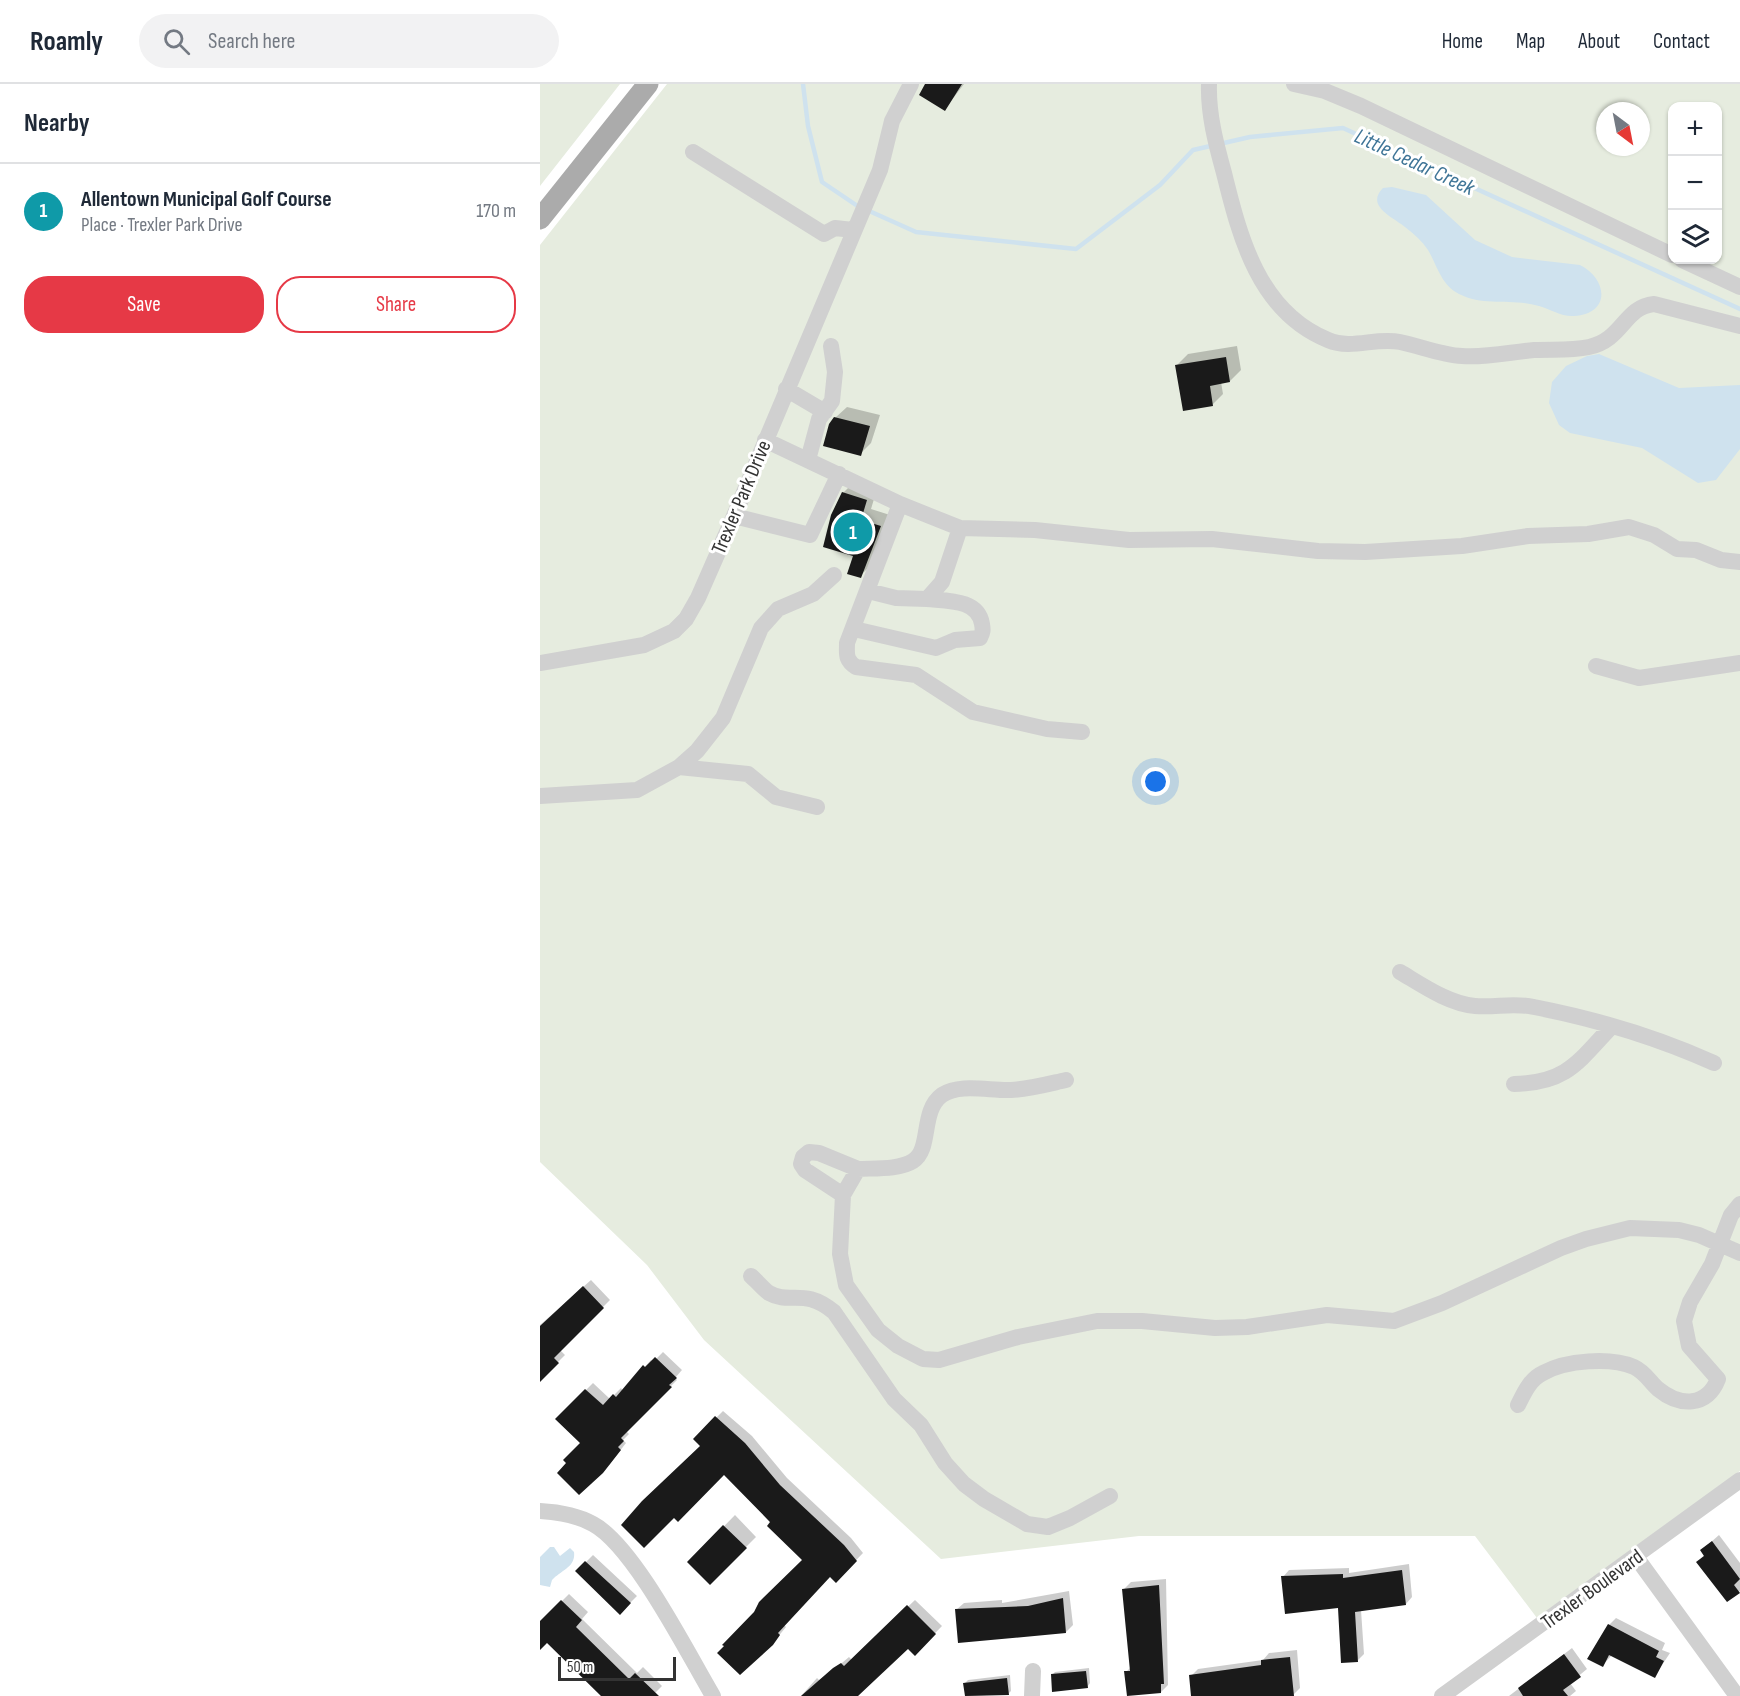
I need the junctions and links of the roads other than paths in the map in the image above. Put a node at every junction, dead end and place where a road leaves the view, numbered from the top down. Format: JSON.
{"nodes":[{"id":1,"x":648,"y":84,"type":"edge"},
{"id":2,"x":911,"y":84,"type":"edge"},
{"id":3,"x":1209,"y":84,"type":"edge"},
{"id":4,"x":1294,"y":84,"type":"edge"},
{"id":5,"x":693,"y":152,"type":"dead end"},
{"id":6,"x":540,"y":219,"type":"edge"},
{"id":7,"x":855,"y":225,"type":"junction"},
{"id":8,"x":1668,"y":253,"type":"edge"},
{"id":9,"x":1691,"y":264,"type":"edge"},
{"id":10,"x":1740,"y":287,"type":"edge"},
{"id":11,"x":1740,"y":326,"type":"edge"},
{"id":12,"x":831,"y":346,"type":"dead end"},
{"id":13,"x":786,"y":389,"type":"junction"},
{"id":14,"x":825,"y":411,"type":"junction"},
{"id":15,"x":765,"y":440,"type":"junction"},
{"id":16,"x":808,"y":460,"type":"junction"},
{"id":17,"x":838,"y":474,"type":"junction"},
{"id":18,"x":900,"y":504,"type":"junction"},
{"id":19,"x":734,"y":516,"type":"junction"},
{"id":20,"x":960,"y":528,"type":"junction"},
{"id":21,"x":1740,"y":562,"type":"edge"},
{"id":22,"x":834,"y":575,"type":"dead end"},
{"id":23,"x":868,"y":591,"type":"junction"},
{"id":24,"x":927,"y":599,"type":"junction"},
{"id":25,"x":854,"y":629,"type":"junction"},
{"id":26,"x":540,"y":663,"type":"edge"},
{"id":27,"x":1740,"y":663,"type":"edge"},
{"id":28,"x":1596,"y":666,"type":"dead end"},
{"id":29,"x":1082,"y":732,"type":"dead end"},
{"id":30,"x":679,"y":767,"type":"junction"},
{"id":31,"x":540,"y":796,"type":"edge"},
{"id":32,"x":817,"y":807,"type":"dead end"},
{"id":33,"x":1400,"y":972,"type":"dead end"},
{"id":34,"x":1612,"y":1026,"type":"junction"},
{"id":35,"x":1714,"y":1063,"type":"dead end"},
{"id":36,"x":1066,"y":1080,"type":"dead end"},
{"id":37,"x":1514,"y":1084,"type":"dead end"},
{"id":38,"x":858,"y":1169,"type":"junction"},
{"id":39,"x":843,"y":1195,"type":"junction"},
{"id":40,"x":1740,"y":1204,"type":"edge"},
{"id":41,"x":1721,"y":1243,"type":"junction"},
{"id":42,"x":1740,"y":1253,"type":"edge"},
{"id":43,"x":751,"y":1276,"type":"dead end"},
{"id":44,"x":1518,"y":1405,"type":"dead end"},
{"id":45,"x":1740,"y":1480,"type":"edge"},
{"id":46,"x":1110,"y":1496,"type":"dead end"},
{"id":47,"x":540,"y":1511,"type":"edge"},
{"id":48,"x":1636,"y":1557,"type":"junction"},
{"id":49,"x":1033,"y":1671,"type":"dead end"},
{"id":50,"x":713,"y":1696,"type":"edge"},
{"id":51,"x":1032,"y":1696,"type":"edge"},
{"id":52,"x":1442,"y":1696,"type":"edge"},
{"id":53,"x":1737,"y":1696,"type":"edge"}],
"edges":[{"from":1,"to":6,"type":"main road"},
{"from":2,"to":7,"type":"street","name":"Trexler Park Drive"},
{"from":3,"to":11,"type":"street"},
{"from":4,"to":8,"type":"street"},
{"from":5,"to":7,"type":"street"},
{"from":7,"to":13,"type":"street","name":"Trexler Park Drive"},
{"from":9,"to":10,"type":"street"},
{"from":12,"to":14,"type":"street"},
{"from":13,"to":14,"type":"street"},
{"from":13,"to":15,"type":"street","name":"Trexler Park Drive"},
{"from":14,"to":16,"type":"street"},
{"from":15,"to":16,"type":"street"},
{"from":15,"to":19,"type":"street","name":"Trexler Park Drive"},
{"from":16,"to":17,"type":"street"},
{"from":17,"to":18,"type":"street"},
{"from":17,"to":19,"type":"street"},
{"from":18,"to":20,"type":"street"},
{"from":18,"to":23,"type":"street"},
{"from":19,"to":26,"type":"street","name":"Trexler Park Drive"},
{"from":20,"to":21,"type":"street"},
{"from":20,"to":24,"type":"street"},
{"from":22,"to":30,"type":"street"},
{"from":23,"to":24,"type":"street"},
{"from":23,"to":25,"type":"street"},
{"from":24,"to":25,"type":"street"},
{"from":25,"to":29,"type":"street"},
{"from":27,"to":28,"type":"street"},
{"from":30,"to":31,"type":"street"},
{"from":30,"to":32,"type":"street"},
{"from":33,"to":34,"type":"street"},
{"from":34,"to":35,"type":"street"},
{"from":34,"to":37,"type":"street"},
{"from":36,"to":38,"type":"street"},
{"from":38,"to":39,"type":"street"},
{"from":38,"to":39,"type":"street"},
{"from":39,"to":41,"type":"street"},
{"from":40,"to":41,"type":"street"},
{"from":41,"to":42,"type":"street"},
{"from":41,"to":44,"type":"street"},
{"from":43,"to":46,"type":"street"},
{"from":45,"to":48,"type":"street","name":"Trexler Boulevard"},
{"from":47,"to":50,"type":"street"},
{"from":48,"to":52,"type":"street","name":"Trexler Boulevard"},
{"from":48,"to":53,"type":"street"},
{"from":49,"to":51,"type":"street"}]}
